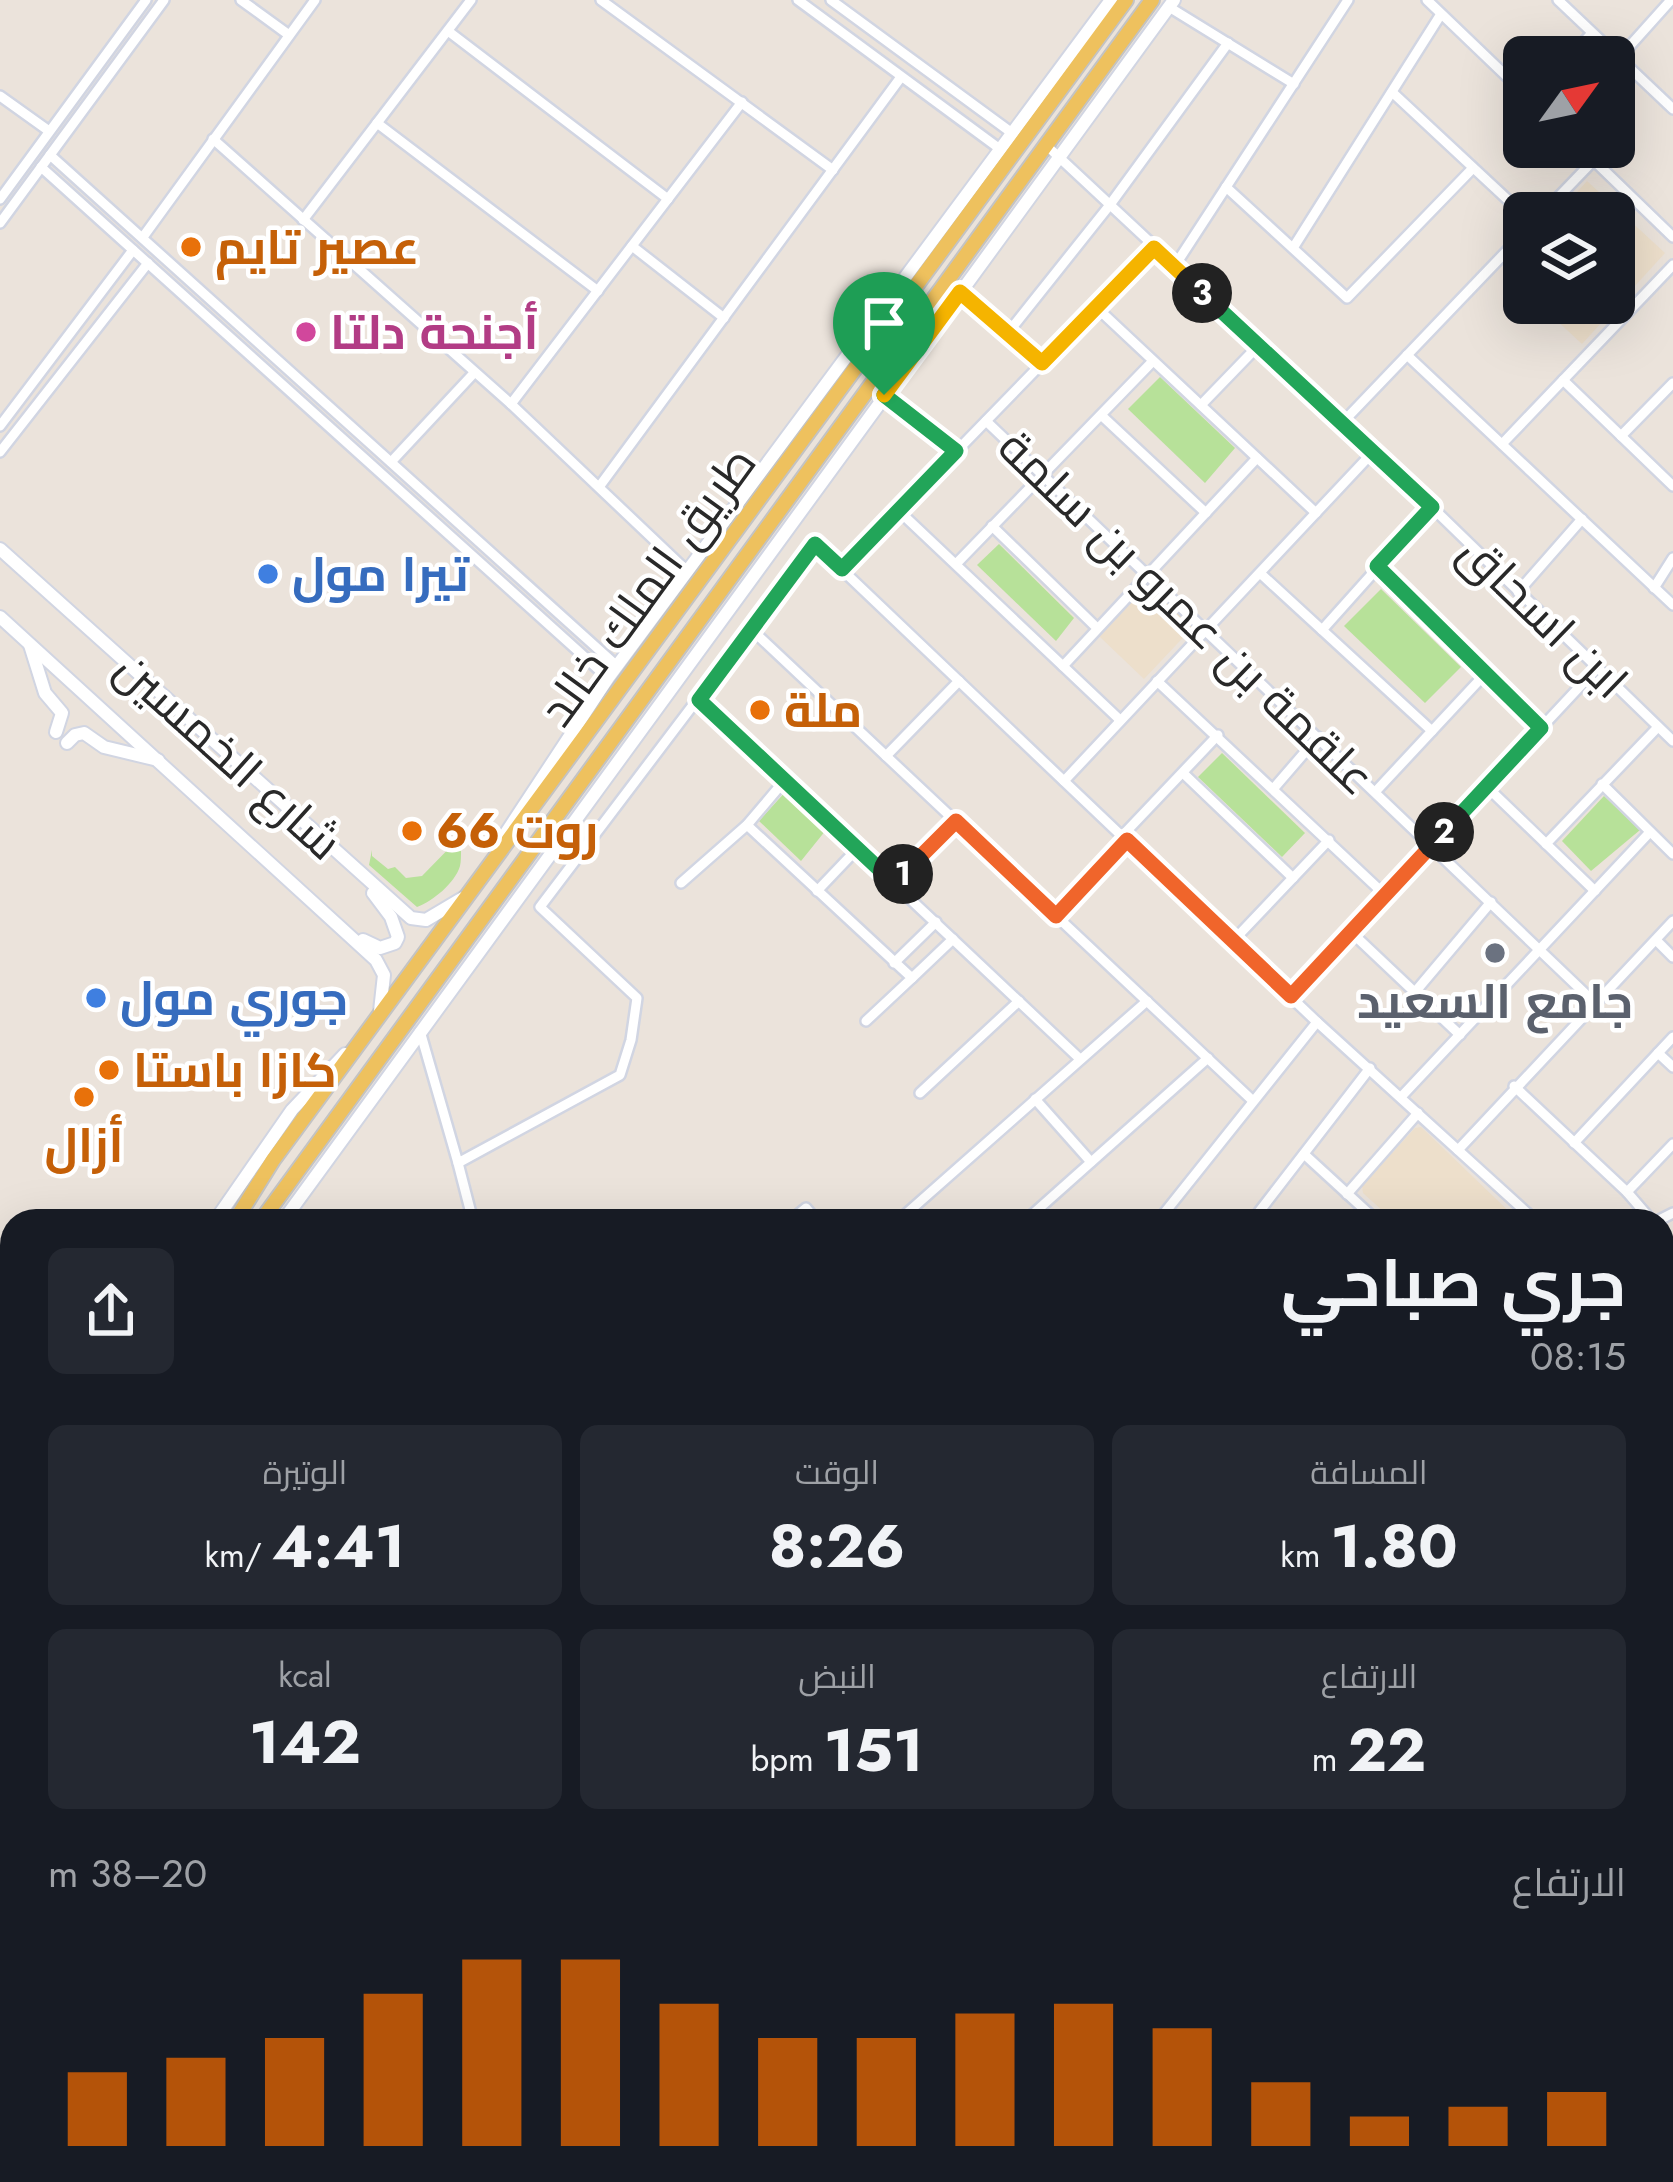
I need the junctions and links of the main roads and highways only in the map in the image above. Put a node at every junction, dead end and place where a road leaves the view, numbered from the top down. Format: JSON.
{"nodes":[{"id":1,"x":1111,"y":0,"type":"edge"},
{"id":2,"x":1126,"y":0,"type":"edge"},
{"id":3,"x":1152,"y":0,"type":"edge"},
{"id":4,"x":1172,"y":3,"type":"edge"},
{"id":5,"x":0,"y":549,"type":"edge"},
{"id":6,"x":0,"y":617,"type":"edge"},
{"id":7,"x":30,"y":644,"type":"junction"},
{"id":8,"x":162,"y":761,"type":"junction"},
{"id":9,"x":354,"y":869,"type":"junction"},
{"id":10,"x":468,"y":895,"type":"junction"},
{"id":11,"x":346,"y":931,"type":"junction"},
{"id":12,"x":377,"y":1020,"type":"junction"},
{"id":13,"x":223,"y":1209,"type":"edge"},
{"id":14,"x":242,"y":1209,"type":"edge"},
{"id":15,"x":271,"y":1209,"type":"edge"},
{"id":16,"x":292,"y":1209,"type":"edge"}],
"edges":[{"from":1,"to":10,"type":"main road"},
{"from":2,"to":10,"type":"main road","name":"طريق الملك خالد"},
{"from":3,"to":15,"type":"main road","name":"طريق الملك خالد"},
{"from":4,"to":16,"type":"main road"},
{"from":5,"to":9,"type":"main road","name":"شارع الخمسين"},
{"from":6,"to":7,"type":"main road","name":"شارع الخمسين"},
{"from":7,"to":8,"type":"main road","name":"شارع الخمسين"},
{"from":7,"to":8,"type":"main road"},
{"from":8,"to":11,"type":"main road","name":"شارع الخمسين"},
{"from":9,"to":10,"type":"main road","name":"شارع الخمسين"},
{"from":9,"to":11,"type":"main road"},
{"from":10,"to":12,"type":"main road","name":"طريق الملك خالد"},
{"from":11,"to":12,"type":"main road","name":"شارع الخمسين"},
{"from":12,"to":13,"type":"main road"},
{"from":12,"to":14,"type":"main road","name":"طريق الملك خالد"}]}
